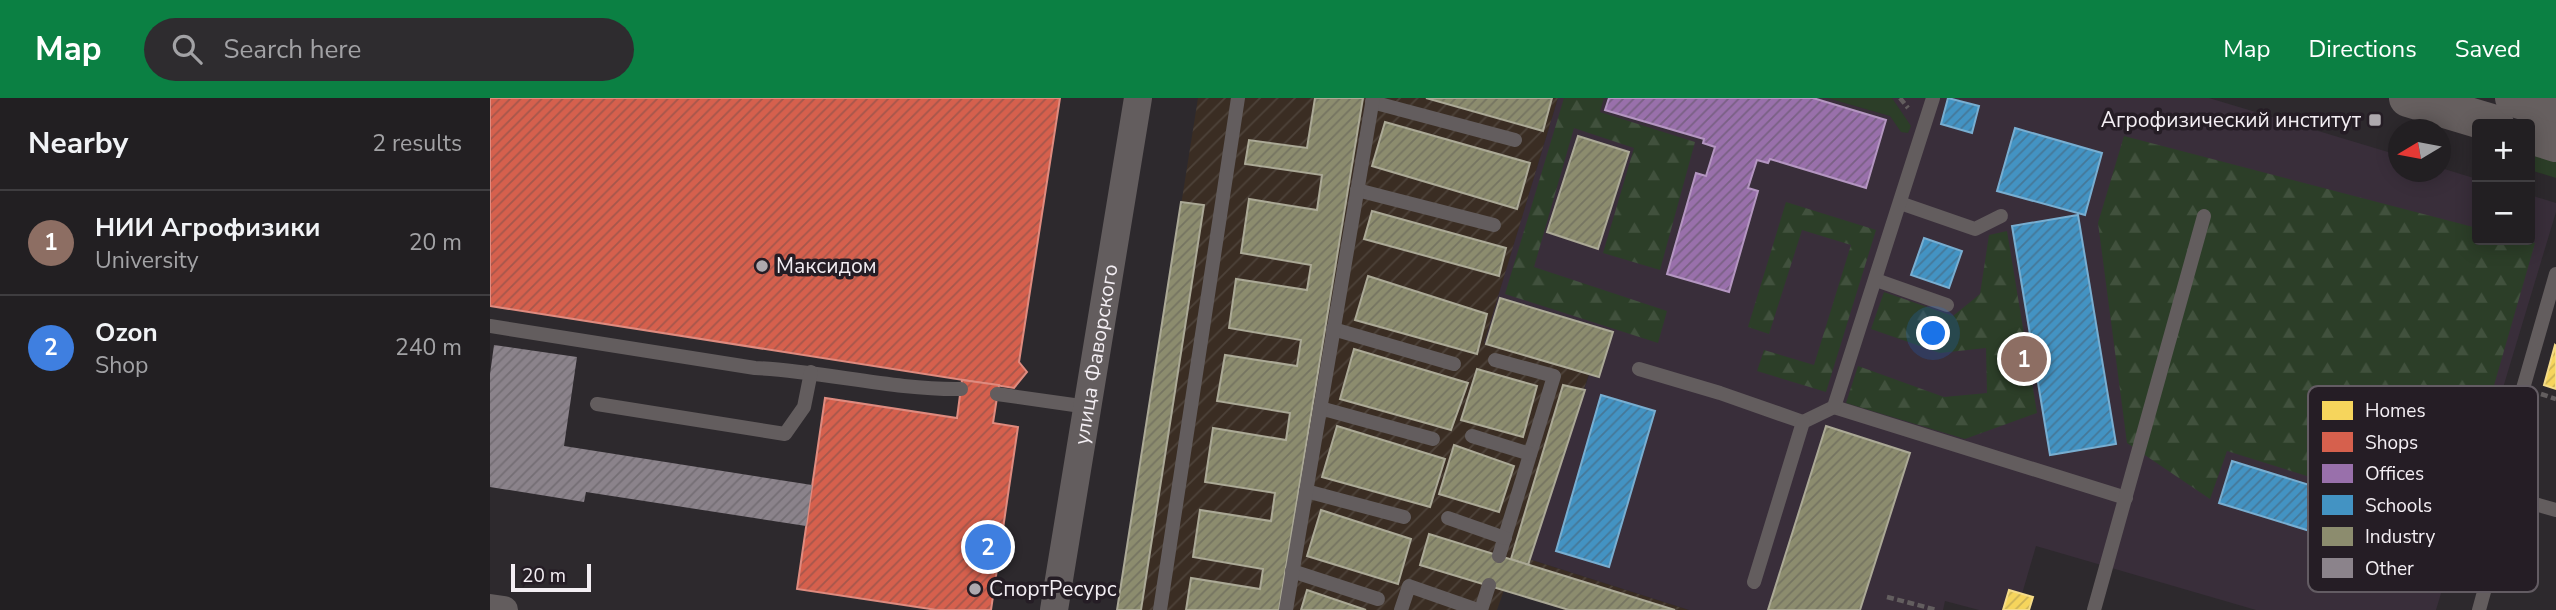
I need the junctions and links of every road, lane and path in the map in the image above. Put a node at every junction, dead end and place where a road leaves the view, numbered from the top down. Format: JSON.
{"nodes":[{"id":1,"x":1138,"y":98,"type":"edge"},
{"id":2,"x":1238,"y":98,"type":"edge"},
{"id":3,"x":1933,"y":98,"type":"edge"},
{"id":4,"x":2408,"y":98,"type":"edge"},
{"id":5,"x":2514,"y":98,"type":"edge"},
{"id":6,"x":1373,"y":100,"type":"edge"},
{"id":7,"x":2556,"y":111,"type":"edge"},
{"id":8,"x":2478,"y":119,"type":"edge"},
{"id":9,"x":2535,"y":136,"type":"edge"},
{"id":10,"x":1515,"y":140,"type":"dead end"},
{"id":11,"x":2556,"y":142,"type":"edge"},
{"id":12,"x":1357,"y":190,"type":"junction"},
{"id":13,"x":1900,"y":203,"type":"junction"},
{"id":14,"x":2001,"y":216,"type":"dead end"},
{"id":15,"x":2204,"y":216,"type":"dead end"},
{"id":16,"x":1494,"y":225,"type":"dead end"},
{"id":17,"x":2556,"y":274,"type":"edge"},
{"id":18,"x":1876,"y":280,"type":"junction"},
{"id":19,"x":1947,"y":305,"type":"dead end"},
{"id":20,"x":490,"y":326,"type":"edge"},
{"id":21,"x":1333,"y":329,"type":"junction"},
{"id":22,"x":1496,"y":360,"type":"dead end"},
{"id":23,"x":1454,"y":364,"type":"dead end"},
{"id":24,"x":1639,"y":369,"type":"dead end"},
{"id":25,"x":811,"y":372,"type":"junction"},
{"id":26,"x":2524,"y":386,"type":"edge"},
{"id":27,"x":961,"y":389,"type":"dead end"},
{"id":28,"x":997,"y":394,"type":"dead end"},
{"id":29,"x":597,"y":404,"type":"dead end"},
{"id":30,"x":1088,"y":407,"type":"junction"},
{"id":31,"x":1834,"y":407,"type":"junction"},
{"id":32,"x":1320,"y":408,"type":"junction"},
{"id":33,"x":1803,"y":422,"type":"junction"},
{"id":34,"x":1472,"y":436,"type":"dead end"},
{"id":35,"x":1433,"y":439,"type":"dead end"},
{"id":36,"x":1531,"y":454,"type":"junction"},
{"id":37,"x":1306,"y":491,"type":"junction"},
{"id":38,"x":2126,"y":498,"type":"junction"},
{"id":39,"x":2538,"y":505,"type":"edge"},
{"id":40,"x":2556,"y":510,"type":"edge"},
{"id":41,"x":1404,"y":517,"type":"dead end"},
{"id":42,"x":1448,"y":518,"type":"dead end"},
{"id":43,"x":1505,"y":538,"type":"junction"},
{"id":44,"x":1499,"y":556,"type":"dead end"},
{"id":45,"x":1292,"y":571,"type":"junction"},
{"id":46,"x":1754,"y":582,"type":"dead end"},
{"id":47,"x":1489,"y":586,"type":"dead end"},
{"id":48,"x":2484,"y":592,"type":"edge"},
{"id":49,"x":1887,"y":597,"type":"dead end"},
{"id":50,"x":1378,"y":598,"type":"dead end"},
{"id":51,"x":490,"y":608,"type":"edge"},
{"id":52,"x":504,"y":610,"type":"edge"},
{"id":53,"x":1054,"y":610,"type":"edge"},
{"id":54,"x":1160,"y":610,"type":"edge"},
{"id":55,"x":1286,"y":610,"type":"edge"},
{"id":56,"x":1401,"y":610,"type":"edge"},
{"id":57,"x":1479,"y":610,"type":"edge"},
{"id":58,"x":1937,"y":610,"type":"edge"},
{"id":59,"x":2094,"y":610,"type":"edge"},
{"id":60,"x":2479,"y":610,"type":"edge"}],
"edges":[{"from":1,"to":30,"type":"street","name":"улица Фаворского"},
{"from":2,"to":54,"type":"lane"},
{"from":3,"to":13,"type":"lane"},
{"from":4,"to":8,"type":"main road"},
{"from":5,"to":7,"type":"main road"},
{"from":6,"to":10,"type":"lane"},
{"from":6,"to":12,"type":"lane"},
{"from":9,"to":11,"type":"main road"},
{"from":12,"to":16,"type":"lane"},
{"from":12,"to":21,"type":"lane"},
{"from":13,"to":14,"type":"lane"},
{"from":13,"to":18,"type":"lane"},
{"from":15,"to":38,"type":"lane"},
{"from":17,"to":26,"type":"lane"},
{"from":18,"to":19,"type":"lane"},
{"from":18,"to":31,"type":"lane"},
{"from":20,"to":25,"type":"lane"},
{"from":21,"to":23,"type":"lane"},
{"from":21,"to":32,"type":"lane"},
{"from":22,"to":36,"type":"lane"},
{"from":24,"to":33,"type":"lane"},
{"from":25,"to":27,"type":"lane"},
{"from":25,"to":29,"type":"lane"},
{"from":28,"to":30,"type":"lane"},
{"from":30,"to":53,"type":"street","name":"улица Фаворского"},
{"from":31,"to":33,"type":"lane"},
{"from":31,"to":38,"type":"lane"},
{"from":32,"to":35,"type":"lane"},
{"from":32,"to":37,"type":"lane"},
{"from":33,"to":46,"type":"lane"},
{"from":34,"to":36,"type":"lane"},
{"from":36,"to":43,"type":"lane"},
{"from":37,"to":41,"type":"lane"},
{"from":37,"to":45,"type":"lane"},
{"from":38,"to":59,"type":"lane"},
{"from":39,"to":40,"type":"lane"},
{"from":42,"to":43,"type":"lane"},
{"from":43,"to":44,"type":"lane"},
{"from":45,"to":50,"type":"lane"},
{"from":45,"to":55,"type":"lane"},
{"from":47,"to":57,"type":"lane"},
{"from":48,"to":60,"type":"lane"},
{"from":49,"to":58,"type":"path"},
{"from":51,"to":52,"type":"street"},
{"from":56,"to":57,"type":"lane"}]}
